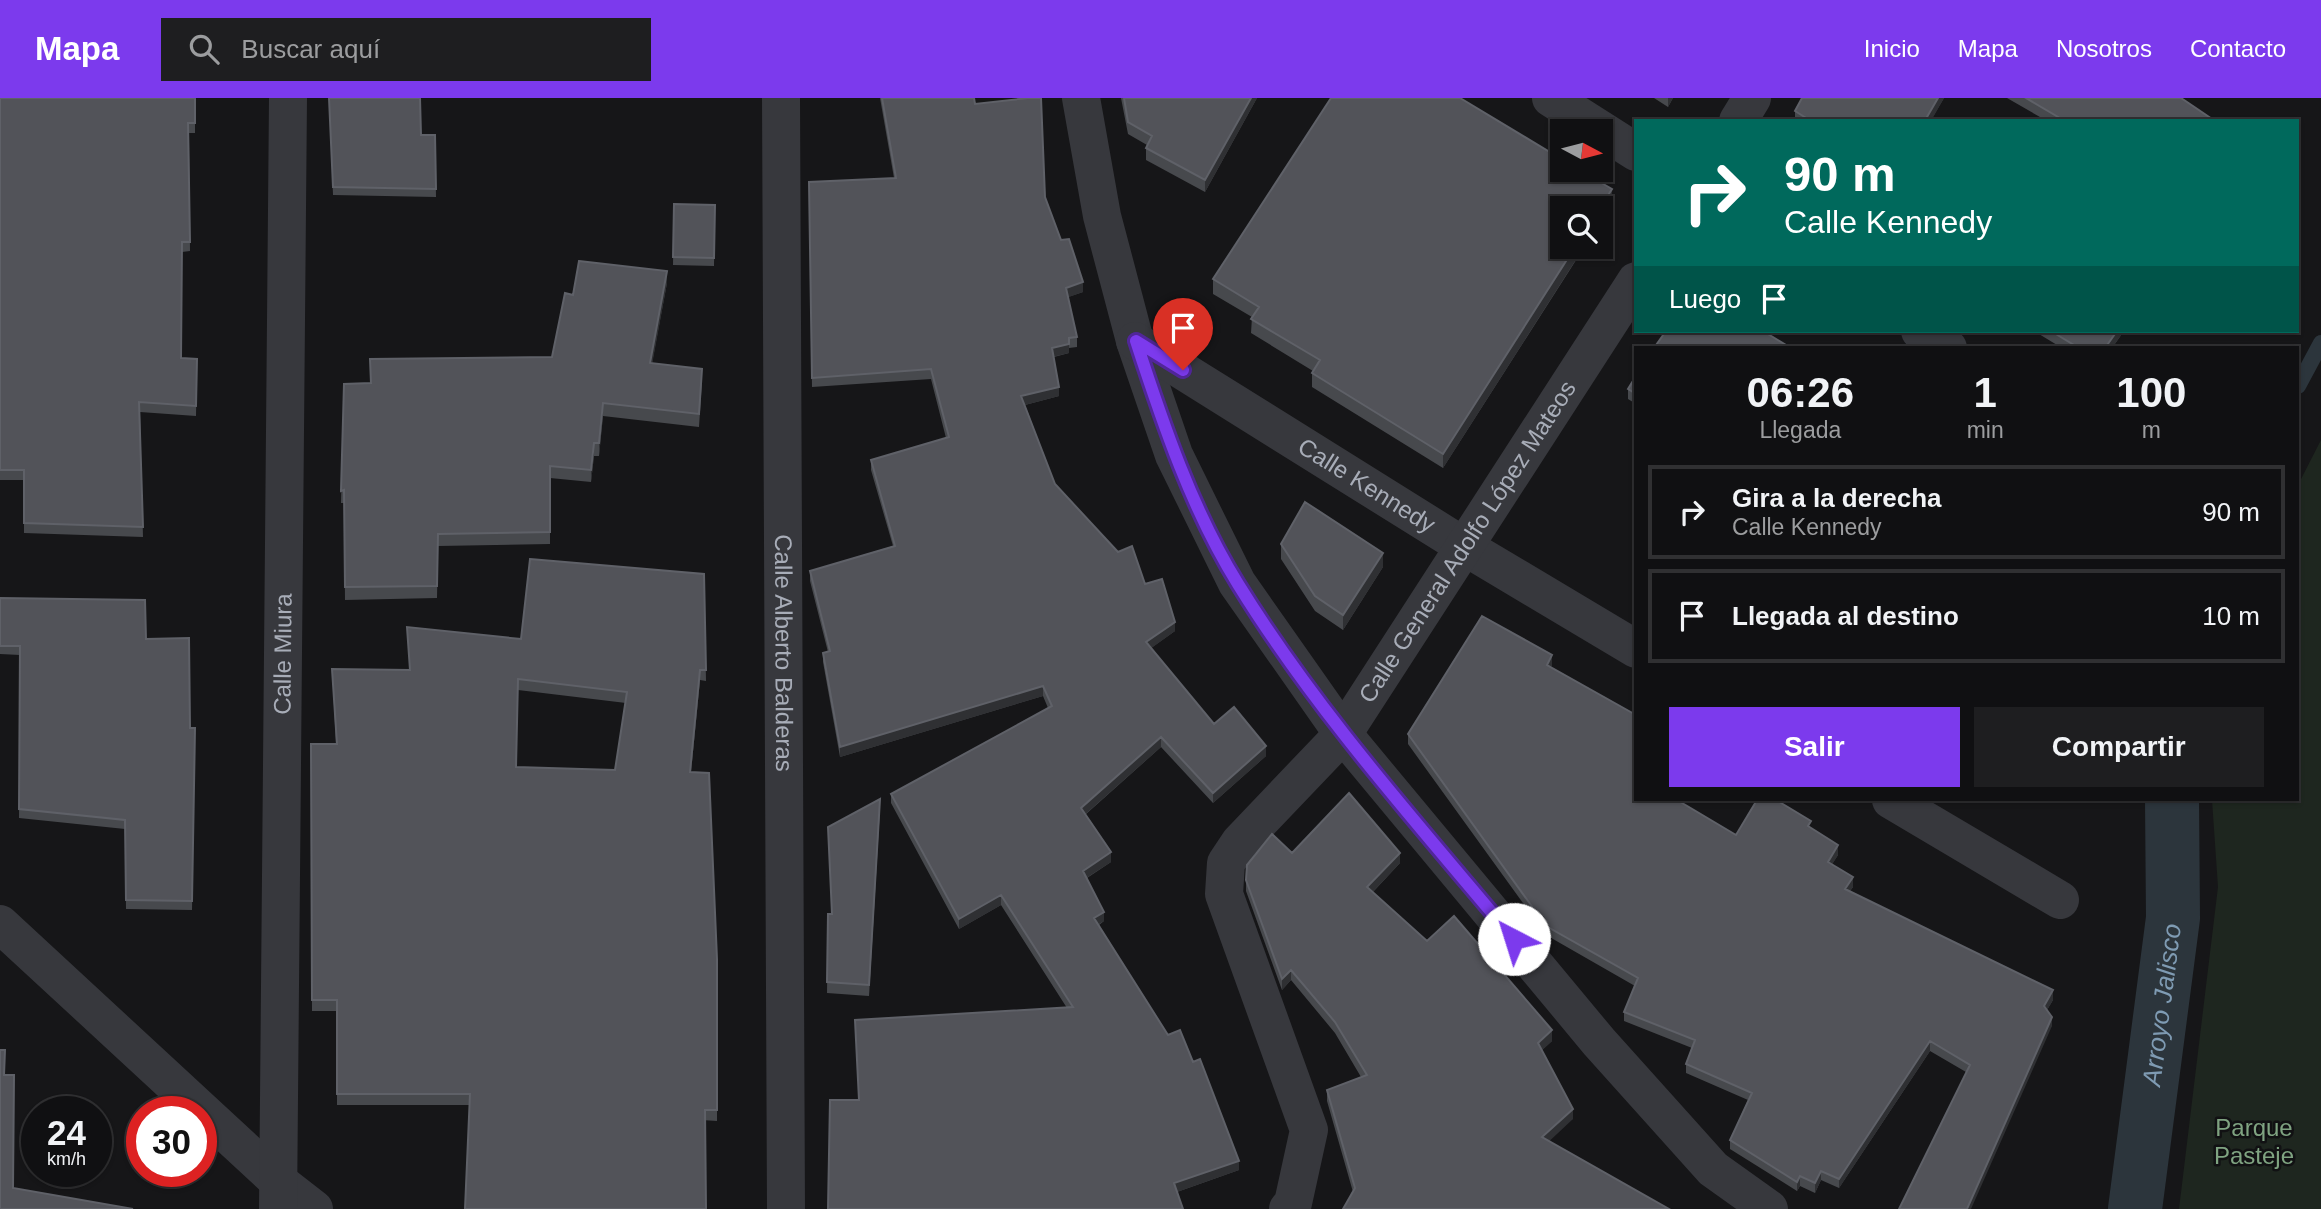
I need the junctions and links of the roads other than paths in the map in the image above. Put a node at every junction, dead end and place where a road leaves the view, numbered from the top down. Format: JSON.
{"nodes":[{"id":1,"x":288,"y":98,"type":"edge"},
{"id":2,"x":781,"y":98,"type":"edge"},
{"id":3,"x":1082,"y":98,"type":"edge"},
{"id":4,"x":1550,"y":98,"type":"edge"},
{"id":5,"x":1752,"y":98,"type":"edge"},
{"id":6,"x":1739,"y":119,"type":"edge"},
{"id":7,"x":1634,"y":151,"type":"edge"},
{"id":8,"x":1634,"y":284,"type":"edge"},
{"id":9,"x":1923,"y":333,"type":"edge"},
{"id":10,"x":1136,"y":341,"type":"junction"},
{"id":11,"x":1945,"y":346,"type":"edge"},
{"id":12,"x":1465,"y":547,"type":"junction"},
{"id":13,"x":1634,"y":648,"type":"edge"},
{"id":14,"x":1343,"y":734,"type":"junction"},
{"id":15,"x":1893,"y":801,"type":"edge"},
{"id":16,"x":2060,"y":900,"type":"dead end"},
{"id":17,"x":0,"y":924,"type":"edge"},
{"id":18,"x":278,"y":1195,"type":"edge"},
{"id":19,"x":314,"y":1209,"type":"edge"},
{"id":20,"x":786,"y":1209,"type":"edge"},
{"id":21,"x":1288,"y":1209,"type":"edge"},
{"id":22,"x":1769,"y":1209,"type":"edge"}],
"edges":[{"from":1,"to":18,"type":"street","name":"Calle Miura"},
{"from":2,"to":20,"type":"street","name":"Calle Alberto Balderas"},
{"from":3,"to":10,"type":"street"},
{"from":4,"to":7,"type":"street"},
{"from":5,"to":6,"type":"street"},
{"from":8,"to":12,"type":"street","name":"Calle General Adolfo López Mateos"},
{"from":9,"to":11,"type":"street"},
{"from":10,"to":12,"type":"street","name":"Calle Kennedy"},
{"from":10,"to":14,"type":"street"},
{"from":12,"to":13,"type":"street","name":"Calle Kennedy"},
{"from":12,"to":14,"type":"street","name":"Calle General Adolfo López Mateos"},
{"from":14,"to":21,"type":"street","name":"Calle General Adolfo López Mateos"},
{"from":14,"to":22,"type":"street"},
{"from":15,"to":16,"type":"street"},
{"from":17,"to":18,"type":"street"},
{"from":18,"to":19,"type":"street"}]}
